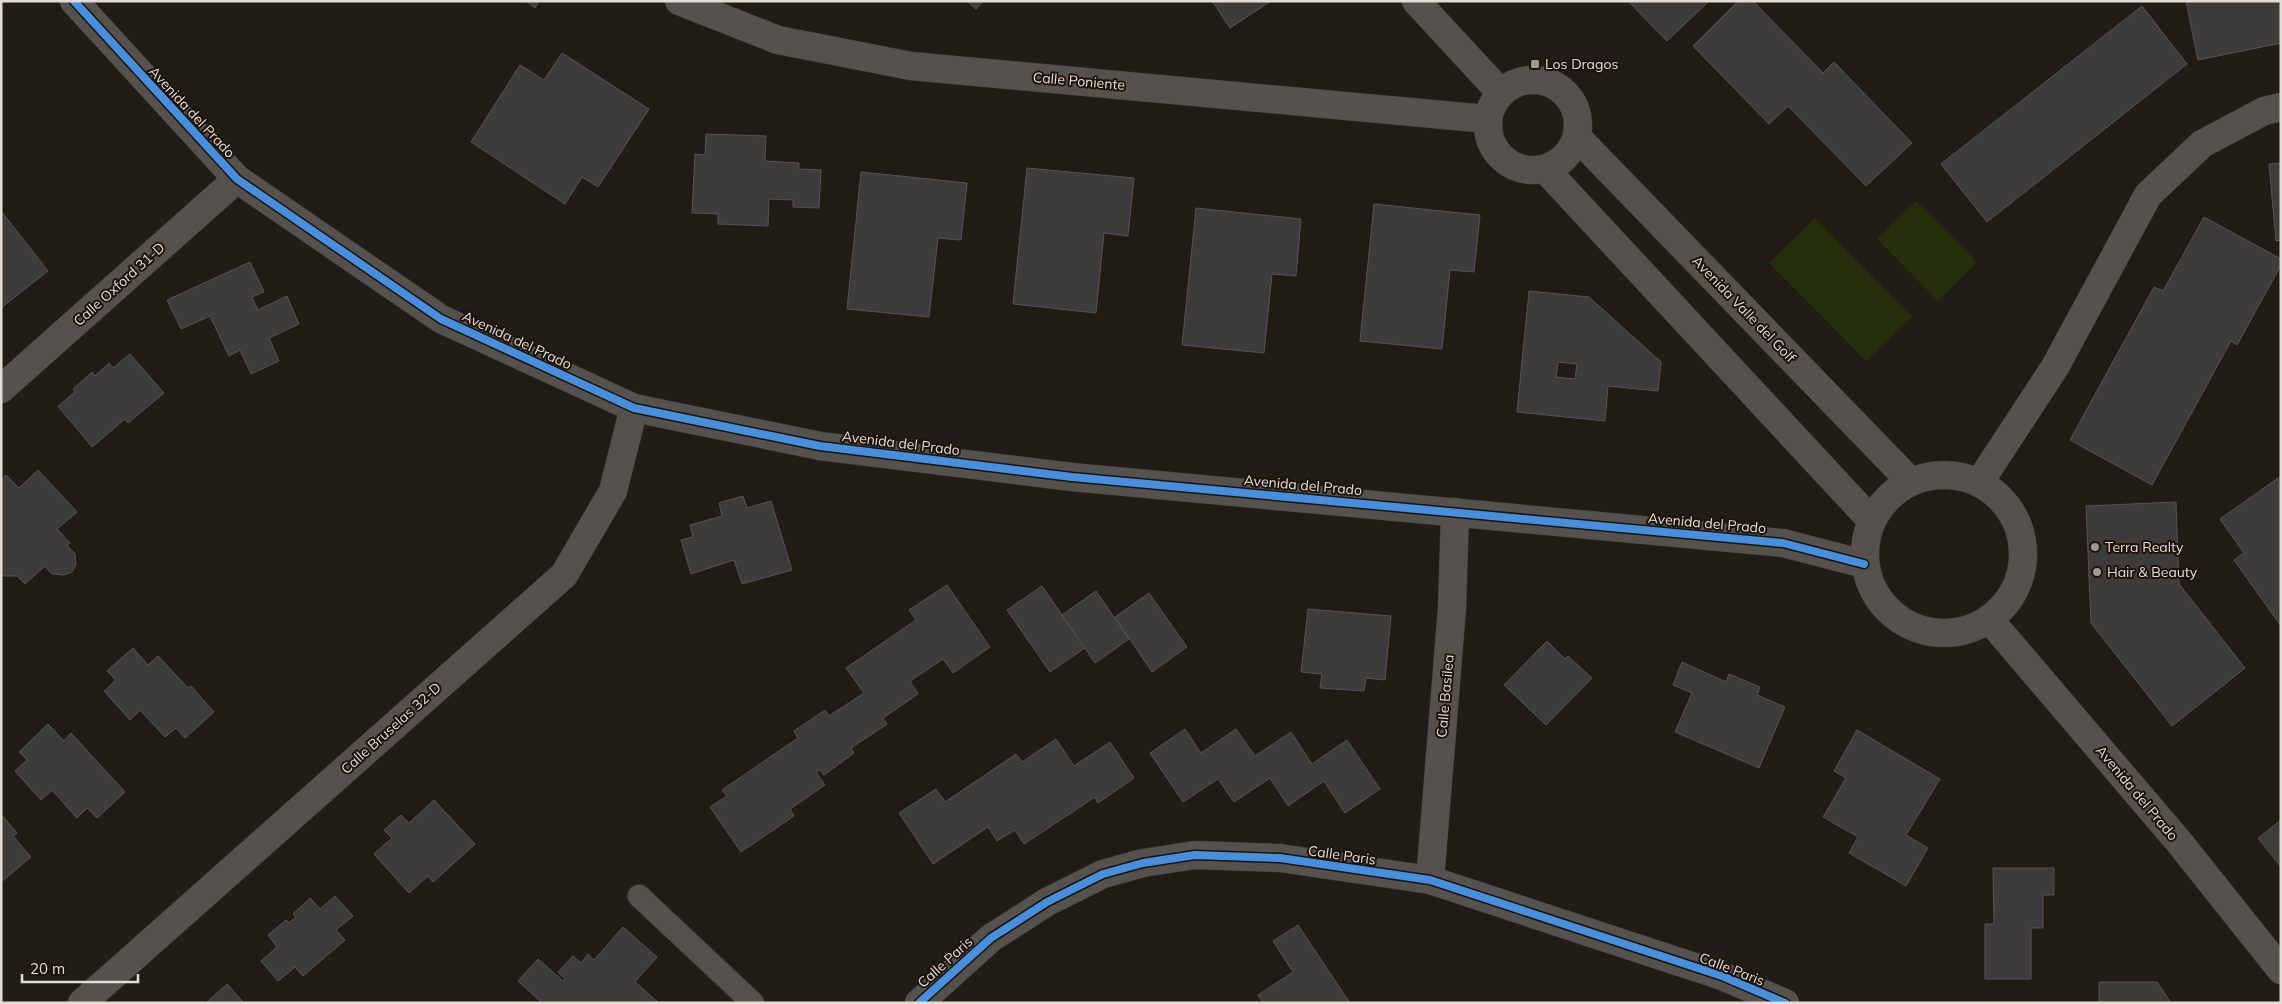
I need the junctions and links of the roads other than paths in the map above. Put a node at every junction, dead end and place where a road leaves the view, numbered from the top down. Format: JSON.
{"nodes":[{"id":1,"x":74,"y":1,"type":"edge"},
{"id":2,"x":679,"y":1,"type":"edge"},
{"id":3,"x":1416,"y":1,"type":"edge"},
{"id":4,"x":1501,"y":93,"type":"junction"},
{"id":5,"x":2281,"y":107,"type":"edge"},
{"id":6,"x":1487,"y":119,"type":"junction"},
{"id":7,"x":1577,"y":137,"type":"junction"},
{"id":8,"x":1545,"y":168,"type":"junction"},
{"id":9,"x":237,"y":179,"type":"junction"},
{"id":10,"x":1,"y":389,"type":"edge"},
{"id":11,"x":634,"y":408,"type":"junction"},
{"id":12,"x":1911,"y":482,"type":"junction"},
{"id":13,"x":1979,"y":483,"type":"junction"},
{"id":14,"x":1455,"y":512,"type":"junction"},
{"id":15,"x":1871,"y":520,"type":"junction"},
{"id":16,"x":1864,"y":564,"type":"junction"},
{"id":17,"x":1989,"y":619,"type":"junction"},
{"id":18,"x":1430,"y":880,"type":"junction"},
{"id":19,"x":639,"y":896,"type":"dead end"},
{"id":20,"x":2281,"y":970,"type":"edge"},
{"id":21,"x":82,"y":1003,"type":"edge"},
{"id":22,"x":753,"y":1003,"type":"edge"},
{"id":23,"x":919,"y":1003,"type":"edge"},
{"id":24,"x":1785,"y":1003,"type":"edge"}],
"edges":[{"from":1,"to":9,"type":"street","name":"Avenida del Prado"},
{"from":2,"to":6,"type":"street","name":"Calle Poniente"},
{"from":3,"to":4,"type":"street"},
{"from":4,"to":6,"type":"street"},
{"from":4,"to":7,"type":"street"},
{"from":5,"to":13,"type":"street"},
{"from":6,"to":8,"type":"street"},
{"from":7,"to":8,"type":"street"},
{"from":7,"to":12,"type":"street","name":"Avenida Valle del Golf"},
{"from":8,"to":15,"type":"street"},
{"from":9,"to":10,"type":"street","name":"Calle Oxford 31-D"},
{"from":9,"to":11,"type":"street","name":"Avenida del Prado"},
{"from":11,"to":14,"type":"street","name":"Avenida del Prado"},
{"from":11,"to":21,"type":"street","name":"Calle Bruselas 32-D"},
{"from":12,"to":13,"type":"street"},
{"from":12,"to":15,"type":"street"},
{"from":13,"to":17,"type":"street"},
{"from":14,"to":16,"type":"street","name":"Avenida del Prado"},
{"from":14,"to":18,"type":"street","name":"Calle Basilea"},
{"from":15,"to":16,"type":"street"},
{"from":16,"to":17,"type":"street"},
{"from":17,"to":20,"type":"street","name":"Avenida del Prado"},
{"from":18,"to":23,"type":"street","name":"Calle Paris"},
{"from":18,"to":24,"type":"street","name":"Calle Paris"},
{"from":19,"to":22,"type":"lane"}]}
